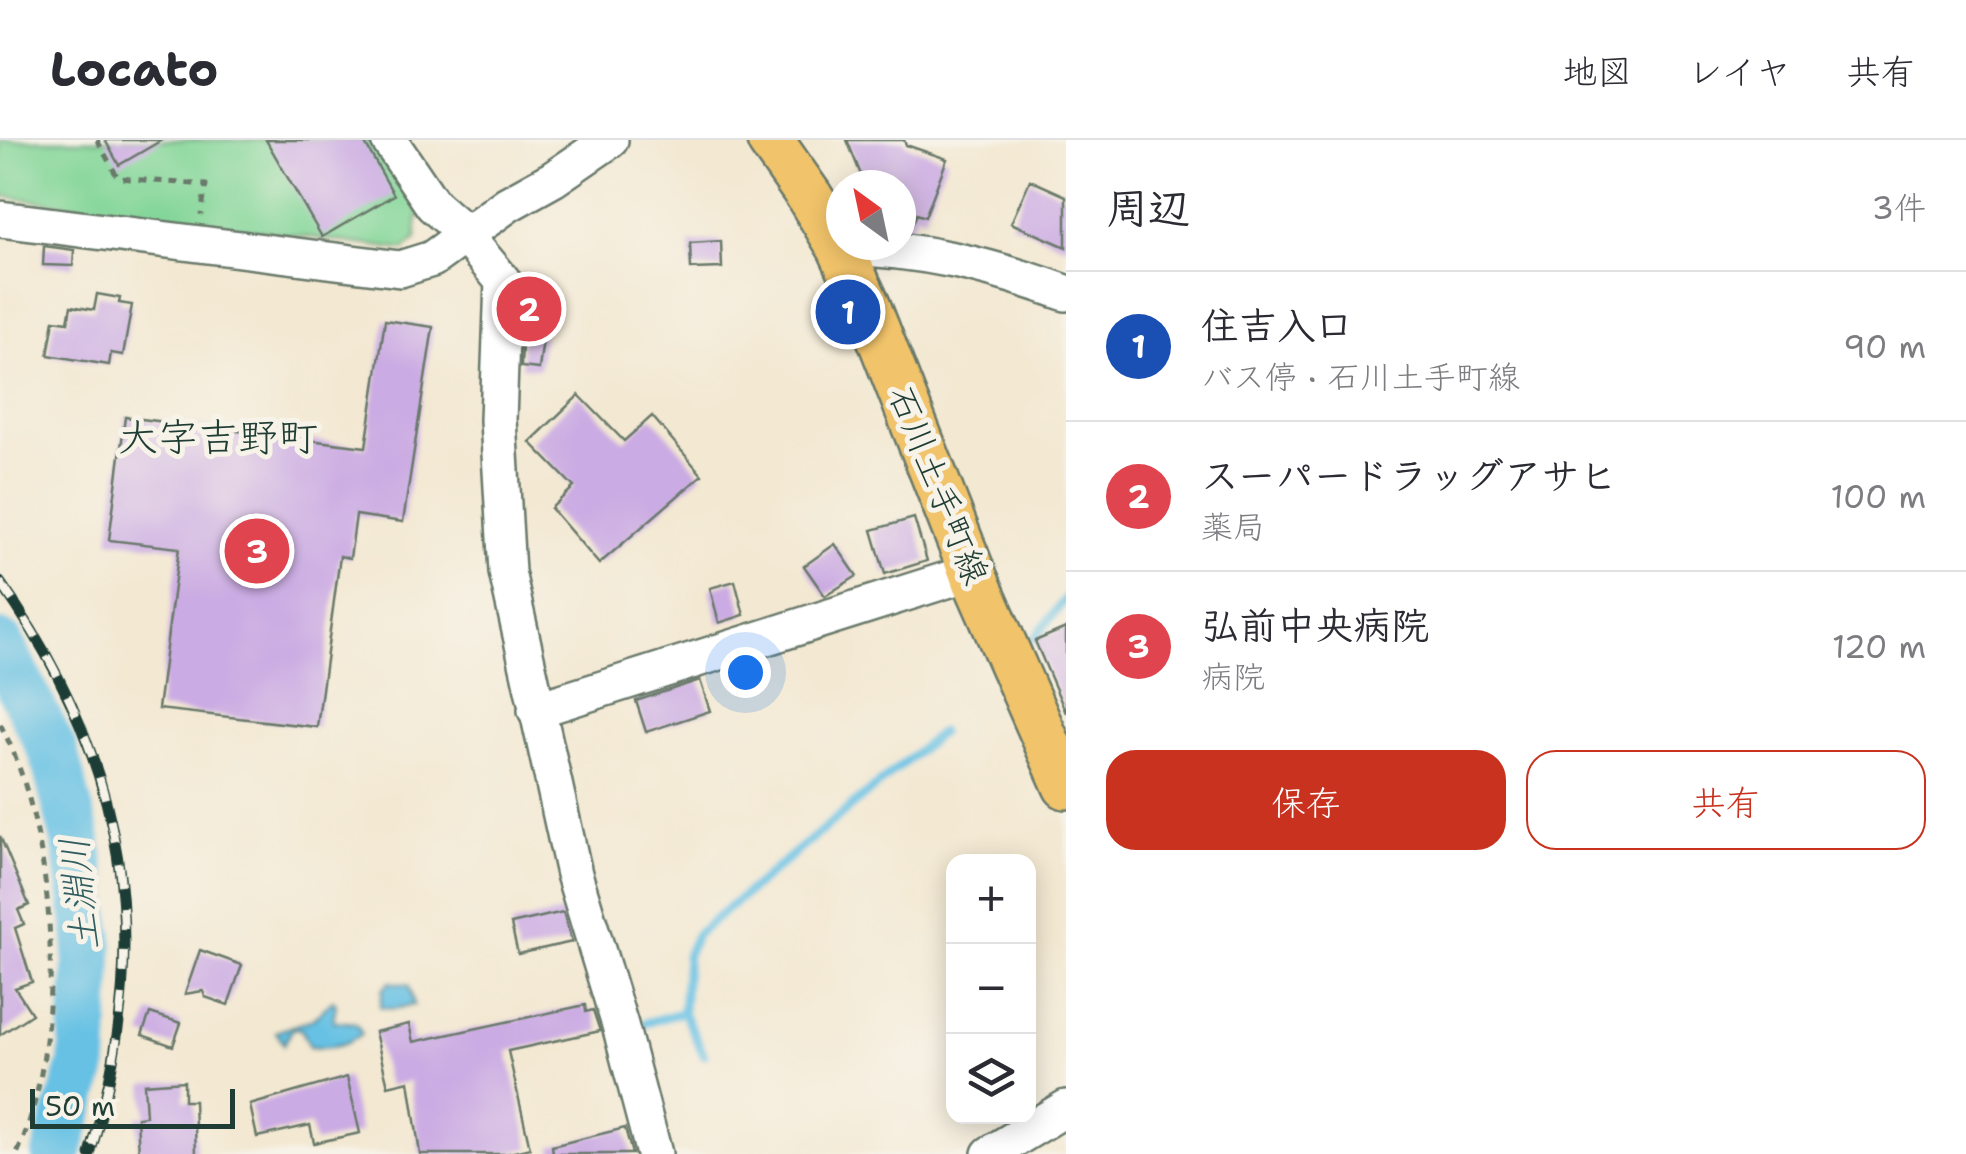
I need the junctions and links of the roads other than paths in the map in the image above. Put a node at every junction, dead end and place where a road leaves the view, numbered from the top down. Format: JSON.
{"nodes":[{"id":1,"x":390,"y":140,"type":"edge"},
{"id":2,"x":610,"y":140,"type":"edge"},
{"id":3,"x":770,"y":140,"type":"edge"},
{"id":4,"x":0,"y":218,"type":"edge"},
{"id":5,"x":826,"y":224,"type":"edge"},
{"id":6,"x":464,"y":236,"type":"junction"},
{"id":7,"x":916,"y":252,"type":"edge"},
{"id":8,"x":846,"y":260,"type":"edge"},
{"id":9,"x":1066,"y":293,"type":"edge"},
{"id":10,"x":972,"y":572,"type":"junction"},
{"id":11,"x":536,"y":710,"type":"junction"},
{"id":12,"x":1066,"y":786,"type":"edge"},
{"id":13,"x":1066,"y":1108,"type":"edge"},
{"id":14,"x":654,"y":1154,"type":"edge"},
{"id":15,"x":990,"y":1154,"type":"edge"}],
"edges":[{"from":1,"to":6,"type":"street"},
{"from":2,"to":6,"type":"street"},
{"from":3,"to":5,"type":"main road","name":"石川土手町線"},
{"from":4,"to":6,"type":"street"},
{"from":6,"to":11,"type":"street"},
{"from":7,"to":9,"type":"street"},
{"from":8,"to":10,"type":"main road","name":"石川土手町線"},
{"from":10,"to":11,"type":"street"},
{"from":10,"to":12,"type":"main road","name":"石川土手町線"},
{"from":11,"to":14,"type":"street"},
{"from":13,"to":15,"type":"street"}]}
